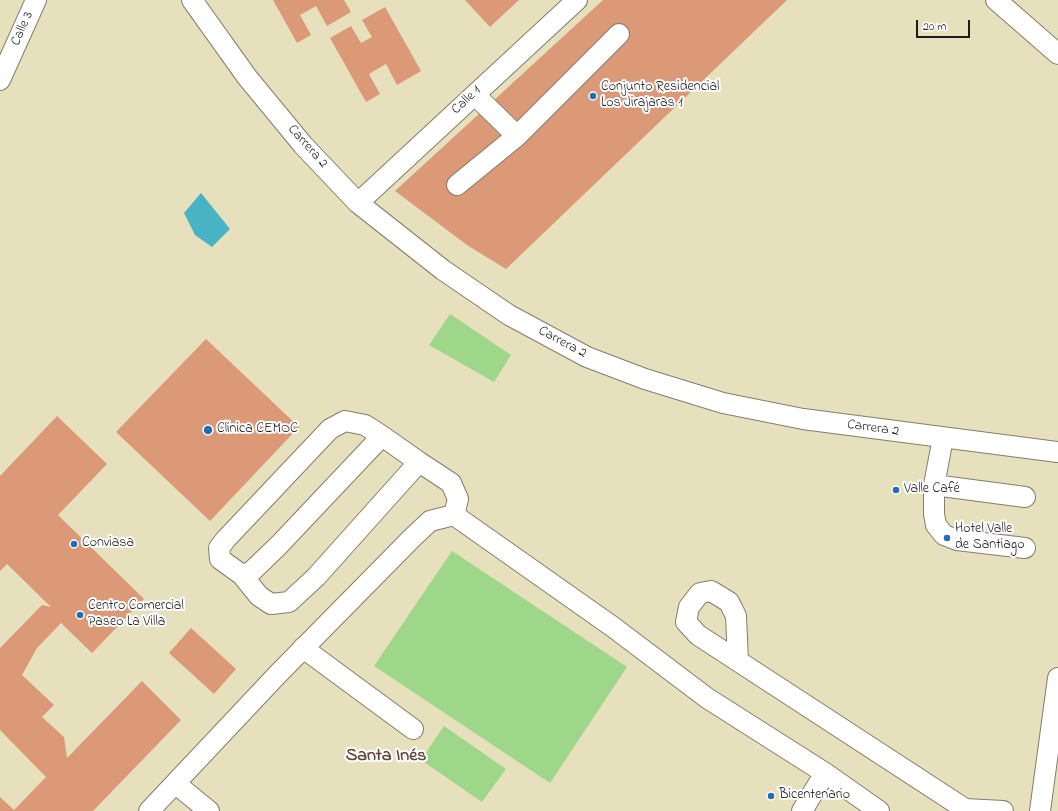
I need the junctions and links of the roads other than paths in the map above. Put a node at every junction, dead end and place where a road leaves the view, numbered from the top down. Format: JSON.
{"nodes":[{"id":1,"x":36,"y":0,"type":"edge"},
{"id":2,"x":192,"y":0,"type":"edge"},
{"id":3,"x":577,"y":0,"type":"edge"},
{"id":4,"x":1005,"y":3,"type":"edge"},
{"id":5,"x":619,"y":34,"type":"dead end"},
{"id":6,"x":1058,"y":54,"type":"edge"},
{"id":7,"x":0,"y":80,"type":"edge"},
{"id":8,"x":475,"y":95,"type":"junction"},
{"id":9,"x":517,"y":136,"type":"junction"},
{"id":10,"x":457,"y":185,"type":"dead end"},
{"id":11,"x":358,"y":203,"type":"junction"},
{"id":12,"x":382,"y":436,"type":"junction"},
{"id":13,"x":943,"y":438,"type":"junction"},
{"id":14,"x":1058,"y":452,"type":"edge"},
{"id":15,"x":419,"y":462,"type":"junction"},
{"id":16,"x":934,"y":485,"type":"junction"},
{"id":17,"x":1025,"y":497,"type":"dead end"},
{"id":18,"x":454,"y":515,"type":"junction"},
{"id":19,"x":1025,"y":548,"type":"dead end"},
{"id":20,"x":242,"y":575,"type":"junction"},
{"id":21,"x":303,"y":648,"type":"junction"},
{"id":22,"x":738,"y":661,"type":"dead end"},
{"id":23,"x":1058,"y":678,"type":"edge"},
{"id":24,"x":413,"y":729,"type":"dead end"},
{"id":25,"x":826,"y":773,"type":"junction"},
{"id":26,"x":176,"y":784,"type":"junction"},
{"id":27,"x":149,"y":811,"type":"edge"},
{"id":28,"x":209,"y":811,"type":"edge"},
{"id":29,"x":802,"y":811,"type":"edge"},
{"id":30,"x":879,"y":811,"type":"edge"},
{"id":31,"x":1003,"y":811,"type":"edge"},
{"id":32,"x":1040,"y":811,"type":"edge"}],
"edges":[{"from":1,"to":7,"type":"street","name":"Calle 3"},
{"from":2,"to":11,"type":"street","name":"Carrera 2"},
{"from":3,"to":8,"type":"street","name":"Calle 1"},
{"from":4,"to":6,"type":"street"},
{"from":5,"to":9,"type":"street"},
{"from":8,"to":9,"type":"street"},
{"from":8,"to":11,"type":"street","name":"Calle 1"},
{"from":9,"to":10,"type":"street"},
{"from":11,"to":13,"type":"street","name":"Carrera 2"},
{"from":12,"to":15,"type":"street"},
{"from":12,"to":20,"type":"street"},
{"from":12,"to":20,"type":"street"},
{"from":13,"to":14,"type":"street","name":"Carrera 2"},
{"from":13,"to":16,"type":"street"},
{"from":15,"to":18,"type":"street"},
{"from":15,"to":20,"type":"street"},
{"from":16,"to":17,"type":"street"},
{"from":16,"to":19,"type":"street"},
{"from":18,"to":21,"type":"street"},
{"from":18,"to":25,"type":"street"},
{"from":21,"to":24,"type":"street"},
{"from":21,"to":26,"type":"street"},
{"from":22,"to":31,"type":"street"},
{"from":23,"to":32,"type":"street"},
{"from":25,"to":29,"type":"street"},
{"from":25,"to":30,"type":"street"},
{"from":26,"to":27,"type":"street"},
{"from":26,"to":28,"type":"street"}]}
